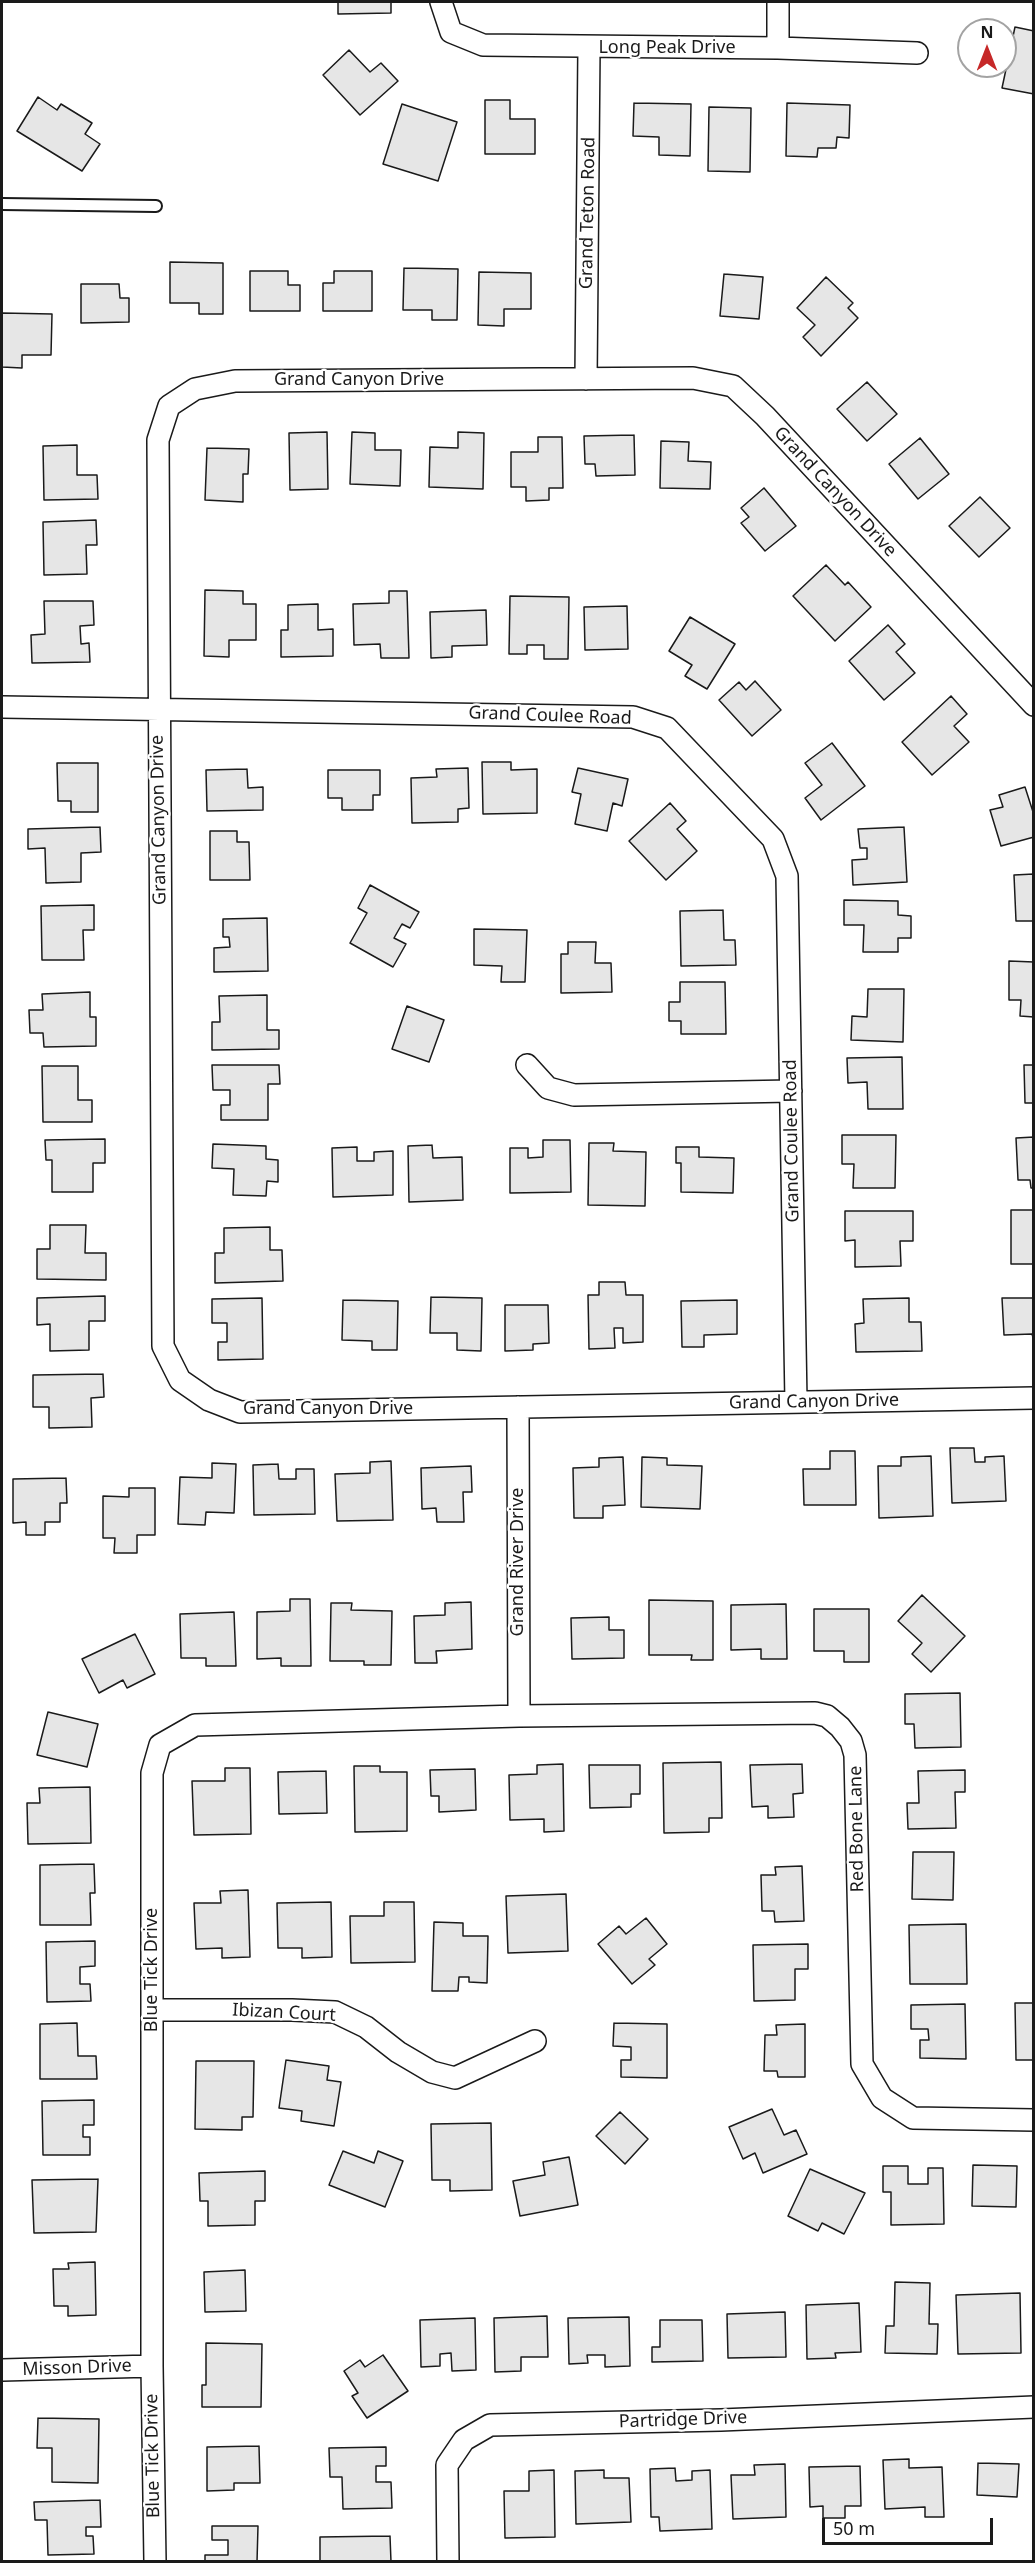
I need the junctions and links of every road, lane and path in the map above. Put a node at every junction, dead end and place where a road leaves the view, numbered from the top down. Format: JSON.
{"nodes":[{"id":1,"x":441,"y":2,"type":"edge"},
{"id":2,"x":778,"y":2,"type":"edge"},
{"id":3,"x":589,"y":47,"type":"junction"},
{"id":4,"x":778,"y":48,"type":"junction"},
{"id":5,"x":917,"y":53,"type":"dead end"},
{"id":6,"x":2,"y":204,"type":"edge"},
{"id":7,"x":156,"y":206,"type":"dead end"},
{"id":8,"x":586,"y":379,"type":"junction"},
{"id":9,"x":1034,"y":705,"type":"edge"},
{"id":10,"x":2,"y":707,"type":"edge"},
{"id":11,"x":158,"y":708,"type":"junction"},
{"id":12,"x":527,"y":1065,"type":"dead end"},
{"id":13,"x":791,"y":1091,"type":"junction"},
{"id":14,"x":1034,"y":1398,"type":"edge"},
{"id":15,"x":796,"y":1402,"type":"junction"},
{"id":16,"x":518,"y":1407,"type":"junction"},
{"id":17,"x":519,"y":1716,"type":"junction"},
{"id":18,"x":152,"y":2010,"type":"junction"},
{"id":19,"x":535,"y":2041,"type":"dead end"},
{"id":20,"x":1034,"y":2121,"type":"edge"},
{"id":21,"x":152,"y":2366,"type":"junction"},
{"id":22,"x":2,"y":2370,"type":"edge"},
{"id":23,"x":1034,"y":2408,"type":"edge"},
{"id":24,"x":154,"y":2562,"type":"edge"},
{"id":25,"x":448,"y":2562,"type":"edge"}],
"edges":[{"from":1,"to":3,"type":"street","name":"Long Peak Drive"},
{"from":2,"to":4,"type":"street"},
{"from":3,"to":4,"type":"street","name":"Long Peak Drive"},
{"from":3,"to":8,"type":"street","name":"Grand Teton Road"},
{"from":4,"to":5,"type":"street","name":"Long Peak Drive"},
{"from":6,"to":7,"type":"lane"},
{"from":8,"to":9,"type":"street","name":"Grand Canyon Drive"},
{"from":8,"to":11,"type":"street","name":"Grand Canyon Drive"},
{"from":10,"to":11,"type":"street","name":"Grand Coulee Road"},
{"from":11,"to":13,"type":"street","name":"Grand Coulee Road"},
{"from":11,"to":16,"type":"street","name":"Grand Canyon Drive"},
{"from":12,"to":13,"type":"street"},
{"from":13,"to":15,"type":"street","name":"Grand Coulee Road"},
{"from":14,"to":15,"type":"street","name":"Grand Canyon Drive"},
{"from":15,"to":16,"type":"street","name":"Grand Canyon Drive"},
{"from":16,"to":17,"type":"street","name":"Grand River Drive"},
{"from":17,"to":18,"type":"street","name":"Blue Tick Drive"},
{"from":17,"to":20,"type":"street","name":"Red Bone Lane"},
{"from":18,"to":19,"type":"street","name":"Ibizan Court"},
{"from":18,"to":21,"type":"street","name":"Blue Tick Drive"},
{"from":21,"to":22,"type":"street","name":"Misson Drive"},
{"from":21,"to":24,"type":"street","name":"Blue Tick Drive"},
{"from":23,"to":25,"type":"street","name":"Partridge Drive"}]}
